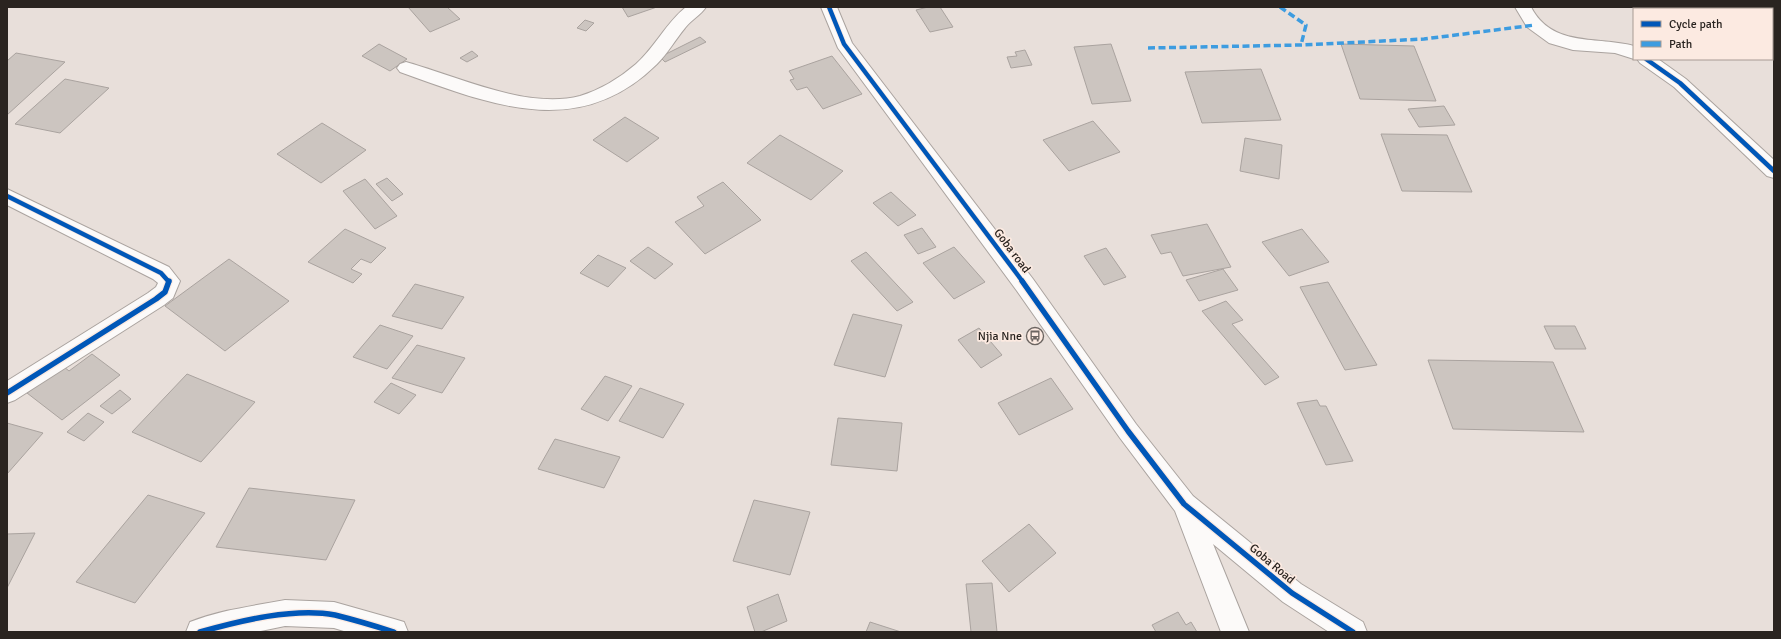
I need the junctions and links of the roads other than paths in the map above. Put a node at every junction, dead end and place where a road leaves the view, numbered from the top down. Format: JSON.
{"nodes":[{"id":1,"x":698,"y":7,"type":"edge"},
{"id":2,"x":829,"y":7,"type":"edge"},
{"id":3,"x":1523,"y":7,"type":"edge"},
{"id":4,"x":1633,"y":53,"type":"edge"},
{"id":5,"x":1647,"y":60,"type":"edge"},
{"id":6,"x":406,"y":68,"type":"dead end"},
{"id":7,"x":1774,"y":171,"type":"edge"},
{"id":8,"x":7,"y":196,"type":"edge"},
{"id":9,"x":7,"y":393,"type":"edge"},
{"id":10,"x":1184,"y":504,"type":"junction"},
{"id":11,"x":200,"y":632,"type":"edge"},
{"id":12,"x":394,"y":632,"type":"edge"},
{"id":13,"x":1235,"y":632,"type":"edge"},
{"id":14,"x":1353,"y":632,"type":"edge"}],
"edges":[{"from":1,"to":6,"type":"street"},
{"from":2,"to":10,"type":"street","name":"Goba road"},
{"from":3,"to":4,"type":"street"},
{"from":5,"to":7,"type":"street"},
{"from":8,"to":9,"type":"street"},
{"from":10,"to":13,"type":"street"},
{"from":10,"to":14,"type":"street","name":"Goba Road"},
{"from":11,"to":12,"type":"street"}]}
